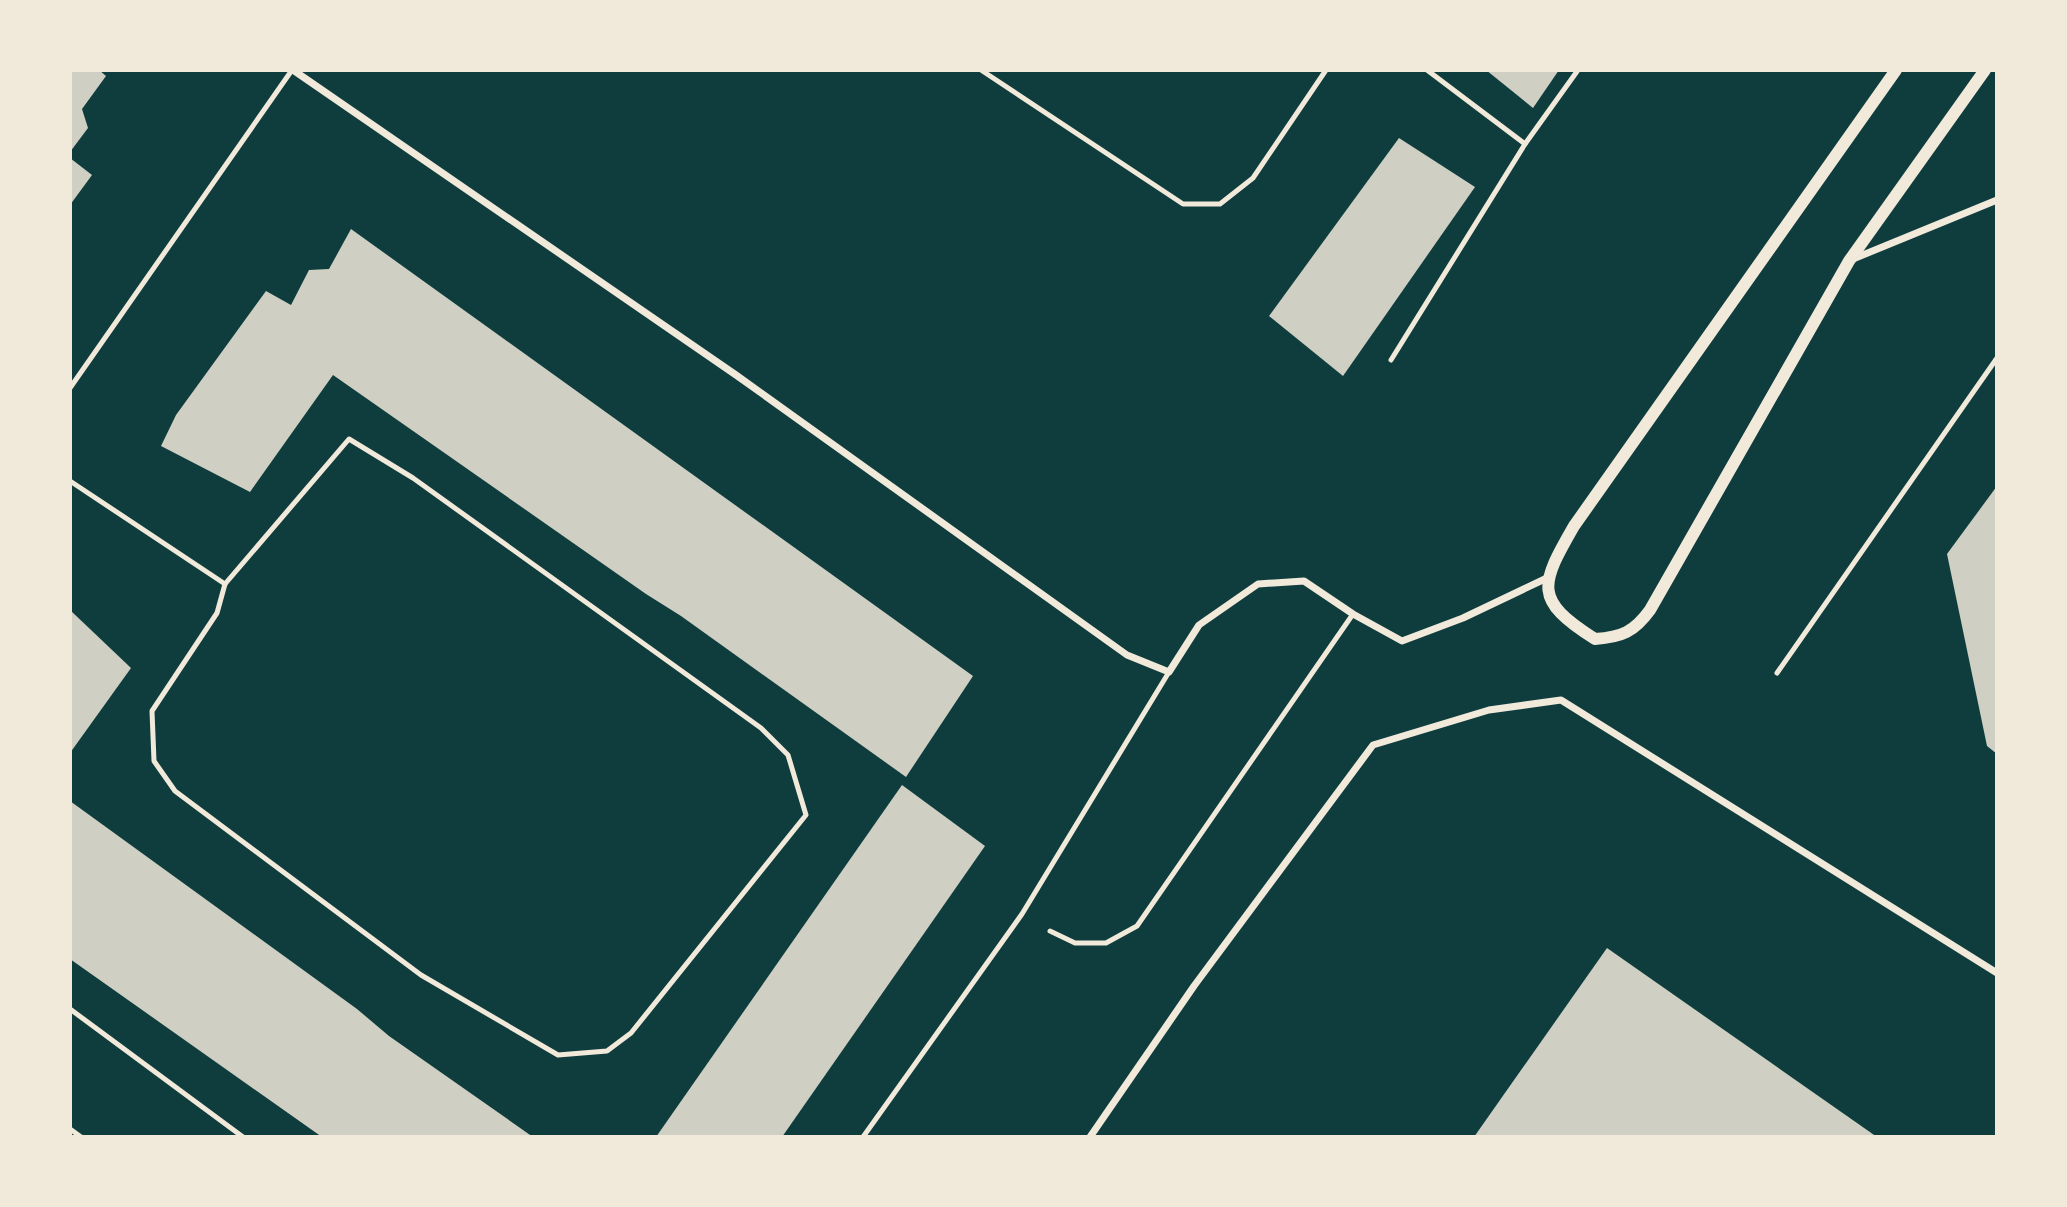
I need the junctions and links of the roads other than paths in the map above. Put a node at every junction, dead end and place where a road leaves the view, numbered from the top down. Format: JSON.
{"nodes":[{"id":1,"x":293,"y":70,"type":"edge"},
{"id":2,"x":981,"y":70,"type":"edge"},
{"id":3,"x":1326,"y":70,"type":"edge"},
{"id":4,"x":1427,"y":70,"type":"edge"},
{"id":5,"x":1578,"y":70,"type":"edge"},
{"id":6,"x":1896,"y":70,"type":"edge"},
{"id":7,"x":1985,"y":70,"type":"edge"},
{"id":8,"x":1525,"y":144,"type":"junction"},
{"id":9,"x":1997,"y":200,"type":"edge"},
{"id":10,"x":1849,"y":261,"type":"junction"},
{"id":11,"x":1997,"y":358,"type":"edge"},
{"id":12,"x":1391,"y":360,"type":"dead end"},
{"id":13,"x":70,"y":388,"type":"edge"},
{"id":14,"x":70,"y":481,"type":"edge"},
{"id":15,"x":1547,"y":578,"type":"junction"},
{"id":16,"x":225,"y":584,"type":"junction"},
{"id":17,"x":1353,"y":614,"type":"junction"},
{"id":18,"x":1169,"y":673,"type":"junction"},
{"id":19,"x":1777,"y":673,"type":"dead end"},
{"id":20,"x":1050,"y":931,"type":"dead end"},
{"id":21,"x":1997,"y":973,"type":"edge"},
{"id":22,"x":70,"y":1009,"type":"edge"},
{"id":23,"x":70,"y":1129,"type":"edge"},
{"id":24,"x":81,"y":1137,"type":"edge"},
{"id":25,"x":243,"y":1137,"type":"edge"},
{"id":26,"x":863,"y":1137,"type":"edge"},
{"id":27,"x":1090,"y":1137,"type":"edge"}],
"edges":[{"from":1,"to":13,"type":"lane"},
{"from":1,"to":18,"type":"street"},
{"from":2,"to":3,"type":"lane"},
{"from":4,"to":8,"type":"lane"},
{"from":5,"to":8,"type":"lane"},
{"from":6,"to":15,"type":"street"},
{"from":7,"to":10,"type":"street"},
{"from":8,"to":12,"type":"lane"},
{"from":9,"to":10,"type":"street"},
{"from":10,"to":15,"type":"street"},
{"from":11,"to":19,"type":"lane"},
{"from":14,"to":16,"type":"lane"},
{"from":15,"to":17,"type":"street"},
{"from":16,"to":16,"type":"lane"},
{"from":17,"to":18,"type":"street"},
{"from":17,"to":20,"type":"lane"},
{"from":18,"to":26,"type":"lane"},
{"from":21,"to":27,"type":"street"},
{"from":22,"to":25,"type":"lane"},
{"from":23,"to":24,"type":"lane"}]}
